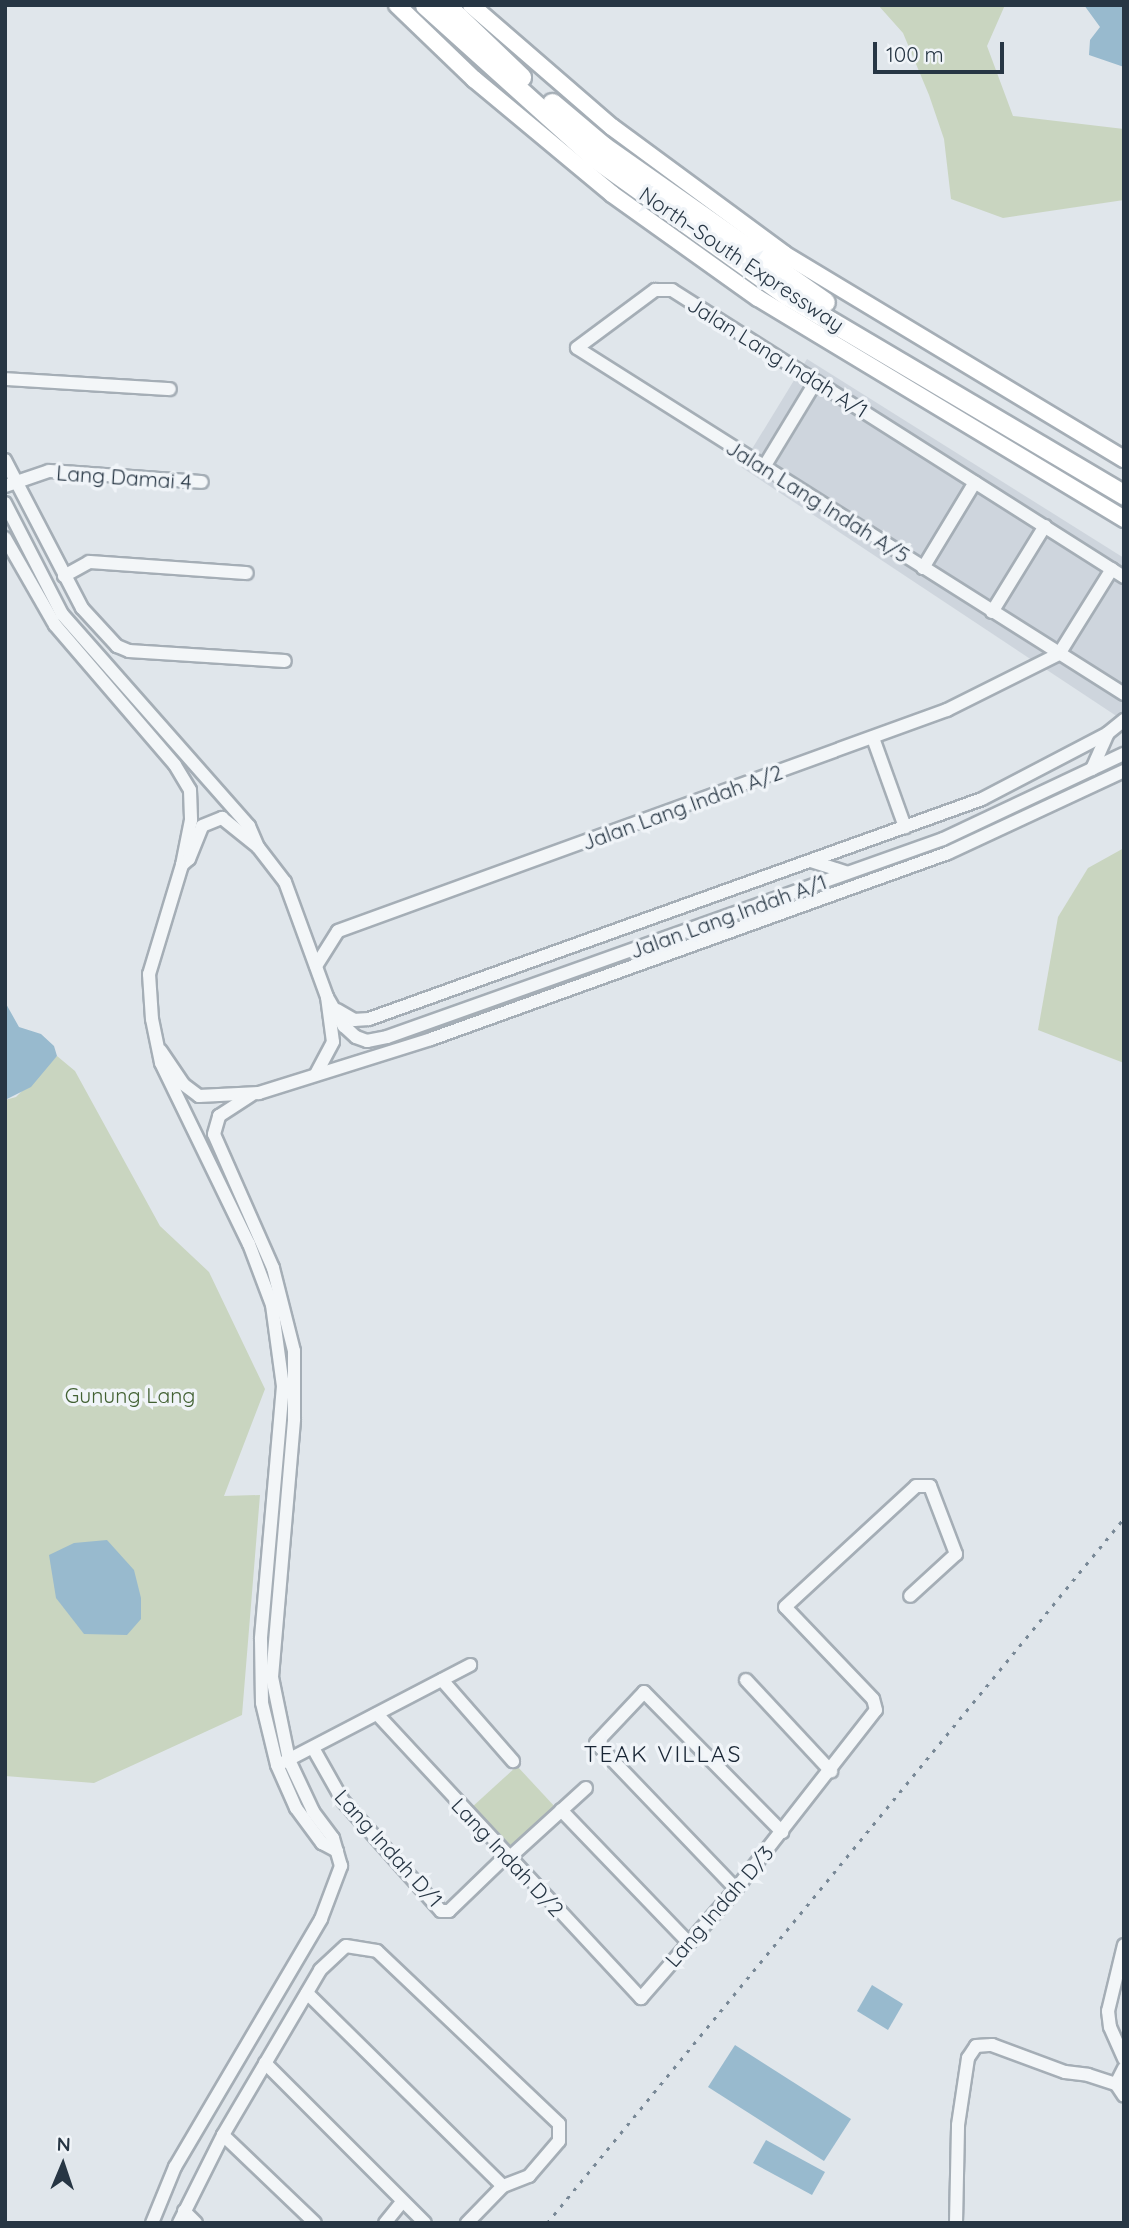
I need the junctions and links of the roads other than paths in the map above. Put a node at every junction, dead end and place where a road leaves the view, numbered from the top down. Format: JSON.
{"nodes":[{"id":1,"x":397,"y":5,"type":"edge"},
{"id":2,"x":425,"y":5,"type":"edge"},
{"id":3,"x":446,"y":5,"type":"edge"},
{"id":4,"x":471,"y":5,"type":"edge"},
{"id":5,"x":577,"y":348,"type":"joint"},
{"id":6,"x":5,"y":379,"type":"edge"},
{"id":7,"x":816,"y":382,"type":"junction"},
{"id":8,"x":170,"y":389,"type":"dead end"},
{"id":9,"x":1124,"y":459,"type":"edge"},
{"id":10,"x":5,"y":460,"type":"edge"},
{"id":11,"x":764,"y":467,"type":"junction"},
{"id":12,"x":202,"y":482,"type":"dead end"},
{"id":13,"x":975,"y":482,"type":"junction"},
{"id":14,"x":1124,"y":482,"type":"edge"},
{"id":15,"x":11,"y":484,"type":"edge"},
{"id":16,"x":1124,"y":495,"type":"edge"},
{"id":17,"x":5,"y":503,"type":"edge"},
{"id":18,"x":1124,"y":519,"type":"edge"},
{"id":19,"x":1045,"y":526,"type":"junction"},
{"id":20,"x":5,"y":538,"type":"edge"},
{"id":21,"x":923,"y":568,"type":"junction"},
{"id":22,"x":1112,"y":569,"type":"junction"},
{"id":23,"x":247,"y":573,"type":"dead end"},
{"id":24,"x":65,"y":576,"type":"junction"},
{"id":25,"x":1124,"y":576,"type":"edge"},
{"id":26,"x":992,"y":612,"type":"junction"},
{"id":27,"x":1059,"y":654,"type":"junction"},
{"id":28,"x":285,"y":661,"type":"dead end"},
{"id":29,"x":1122,"y":696,"type":"edge"},
{"id":30,"x":1124,"y":720,"type":"edge"},
{"id":31,"x":1108,"y":733,"type":"junction"},
{"id":32,"x":873,"y":738,"type":"junction"},
{"id":33,"x":1124,"y":754,"type":"edge"},
{"id":34,"x":1092,"y":769,"type":"junction"},
{"id":35,"x":1124,"y":771,"type":"edge"},
{"id":36,"x":905,"y":827,"type":"junction"},
{"id":37,"x":258,"y":847,"type":"junction"},
{"id":38,"x":811,"y":861,"type":"junction"},
{"id":39,"x":182,"y":865,"type":"junction"},
{"id":40,"x":847,"y":873,"type":"junction"},
{"id":41,"x":316,"y":966,"type":"junction"},
{"id":42,"x":327,"y":996,"type":"junction"},
{"id":43,"x":336,"y":1010,"type":"junction"},
{"id":44,"x":161,"y":1051,"type":"junction"},
{"id":45,"x":316,"y":1074,"type":"junction"},
{"id":46,"x":251,"y":1095,"type":"junction"},
{"id":47,"x":910,"y":1596,"type":"dead end"},
{"id":48,"x":470,"y":1665,"type":"dead end"},
{"id":49,"x":442,"y":1680,"type":"junction"},
{"id":50,"x":746,"y":1681,"type":"dead end"},
{"id":51,"x":377,"y":1714,"type":"junction"},
{"id":52,"x":313,"y":1748,"type":"junction"},
{"id":53,"x":513,"y":1760,"type":"dead end"},
{"id":54,"x":283,"y":1762,"type":"junction"},
{"id":55,"x":831,"y":1771,"type":"junction"},
{"id":56,"x":586,"y":1788,"type":"dead end"},
{"id":57,"x":561,"y":1810,"type":"junction"},
{"id":58,"x":782,"y":1832,"type":"junction"},
{"id":59,"x":508,"y":1857,"type":"junction"},
{"id":60,"x":737,"y":1889,"type":"junction"},
{"id":61,"x":688,"y":1942,"type":"junction"},
{"id":62,"x":1124,"y":1945,"type":"edge"},
{"id":63,"x":307,"y":1993,"type":"junction"},
{"id":64,"x":641,"y":1998,"type":"joint"},
{"id":65,"x":1124,"y":2059,"type":"edge"},
{"id":66,"x":265,"y":2063,"type":"junction"},
{"id":67,"x":1124,"y":2067,"type":"edge"},
{"id":68,"x":1116,"y":2084,"type":"junction"},
{"id":69,"x":1124,"y":2096,"type":"edge"},
{"id":70,"x":223,"y":2135,"type":"junction"},
{"id":71,"x":503,"y":2186,"type":"junction"},
{"id":72,"x":402,"y":2202,"type":"junction"},
{"id":73,"x":181,"y":2217,"type":"edge"},
{"id":74,"x":152,"y":2223,"type":"edge"},
{"id":75,"x":196,"y":2223,"type":"edge"},
{"id":76,"x":315,"y":2223,"type":"edge"},
{"id":77,"x":384,"y":2223,"type":"edge"},
{"id":78,"x":425,"y":2223,"type":"edge"},
{"id":79,"x":467,"y":2223,"type":"edge"},
{"id":80,"x":956,"y":2223,"type":"edge"}],
"edges":[{"from":1,"to":18,"type":"main road"},
{"from":2,"to":16,"type":"highway","name":"North–South Expressway"},
{"from":3,"to":14,"type":"highway","name":"North–South Expressway"},
{"from":4,"to":9,"type":"main road"},
{"from":5,"to":7,"type":"street","name":"Jalan Lang Indah A/1"},
{"from":5,"to":11,"type":"street","name":"Jalan Lang Indah A/5"},
{"from":6,"to":8,"type":"street"},
{"from":7,"to":11,"type":"street"},
{"from":7,"to":13,"type":"street","name":"Jalan Lang Indah A/1"},
{"from":10,"to":15,"type":"street"},
{"from":11,"to":21,"type":"street","name":"Jalan Lang Indah A/5"},
{"from":12,"to":15,"type":"street","name":"Lang Damai 4"},
{"from":13,"to":19,"type":"street","name":"Jalan Lang Indah A/1"},
{"from":13,"to":21,"type":"street"},
{"from":15,"to":24,"type":"street"},
{"from":17,"to":37,"type":"street"},
{"from":19,"to":22,"type":"street","name":"Jalan Lang Indah A/1"},
{"from":19,"to":26,"type":"street"},
{"from":20,"to":39,"type":"street"},
{"from":21,"to":26,"type":"street","name":"Jalan Lang Indah A/5"},
{"from":22,"to":25,"type":"street","name":"Jalan Lang Indah A/1"},
{"from":22,"to":27,"type":"street"},
{"from":23,"to":24,"type":"street"},
{"from":24,"to":28,"type":"street"},
{"from":26,"to":27,"type":"street","name":"Jalan Lang Indah A/5"},
{"from":27,"to":29,"type":"street","name":"Jalan Lang Indah A/5"},
{"from":27,"to":32,"type":"street","name":"Jalan Lang Indah A/2"},
{"from":30,"to":31,"type":"street","name":"Jalan Lang Indah A/1"},
{"from":31,"to":34,"type":"street"},
{"from":31,"to":36,"type":"street","name":"Jalan Lang Indah A/1"},
{"from":32,"to":36,"type":"street"},
{"from":32,"to":41,"type":"street","name":"Jalan Lang Indah A/2"},
{"from":33,"to":34,"type":"street","name":"Jalan Lang Indah A/1"},
{"from":34,"to":40,"type":"street","name":"Jalan Lang Indah A/1"},
{"from":35,"to":45,"type":"street"},
{"from":36,"to":38,"type":"street","name":"Jalan Lang Indah A/1"},
{"from":37,"to":39,"type":"street"},
{"from":37,"to":41,"type":"street"},
{"from":38,"to":40,"type":"street"},
{"from":38,"to":43,"type":"street","name":"Jalan Lang Indah A/1"},
{"from":39,"to":44,"type":"street"},
{"from":40,"to":43,"type":"street","name":"Jalan Lang Indah A/1"},
{"from":41,"to":42,"type":"street"},
{"from":42,"to":43,"type":"street","name":"Jalan Lang Indah A/1"},
{"from":42,"to":45,"type":"street"},
{"from":44,"to":46,"type":"street"},
{"from":44,"to":54,"type":"street"},
{"from":45,"to":46,"type":"street"},
{"from":46,"to":54,"type":"street"},
{"from":47,"to":55,"type":"street","name":"Lang Indah D/3"},
{"from":48,"to":49,"type":"street"},
{"from":49,"to":51,"type":"street"},
{"from":49,"to":53,"type":"street"},
{"from":50,"to":55,"type":"street"},
{"from":51,"to":52,"type":"street"},
{"from":51,"to":59,"type":"street","name":"Lang Indah D/2"},
{"from":52,"to":54,"type":"street"},
{"from":52,"to":59,"type":"street","name":"Lang Indah D/1"},
{"from":54,"to":74,"type":"street"},
{"from":55,"to":58,"type":"street","name":"Lang Indah D/3"},
{"from":56,"to":57,"type":"street"},
{"from":57,"to":59,"type":"street"},
{"from":57,"to":61,"type":"street"},
{"from":58,"to":60,"type":"street","name":"Lang Indah D/3"},
{"from":58,"to":60,"type":"street"},
{"from":59,"to":64,"type":"street","name":"Lang Indah D/2"},
{"from":60,"to":61,"type":"street","name":"Lang Indah D/3"},
{"from":61,"to":64,"type":"street","name":"Lang Indah D/3"},
{"from":62,"to":65,"type":"street"},
{"from":63,"to":66,"type":"street"},
{"from":63,"to":71,"type":"street"},
{"from":63,"to":71,"type":"street"},
{"from":66,"to":70,"type":"street"},
{"from":66,"to":72,"type":"street"},
{"from":67,"to":68,"type":"street"},
{"from":68,"to":69,"type":"street"},
{"from":68,"to":80,"type":"street"},
{"from":70,"to":73,"type":"street"},
{"from":70,"to":76,"type":"street"},
{"from":71,"to":79,"type":"street"},
{"from":72,"to":77,"type":"street"},
{"from":72,"to":78,"type":"street"},
{"from":73,"to":75,"type":"street"}]}
